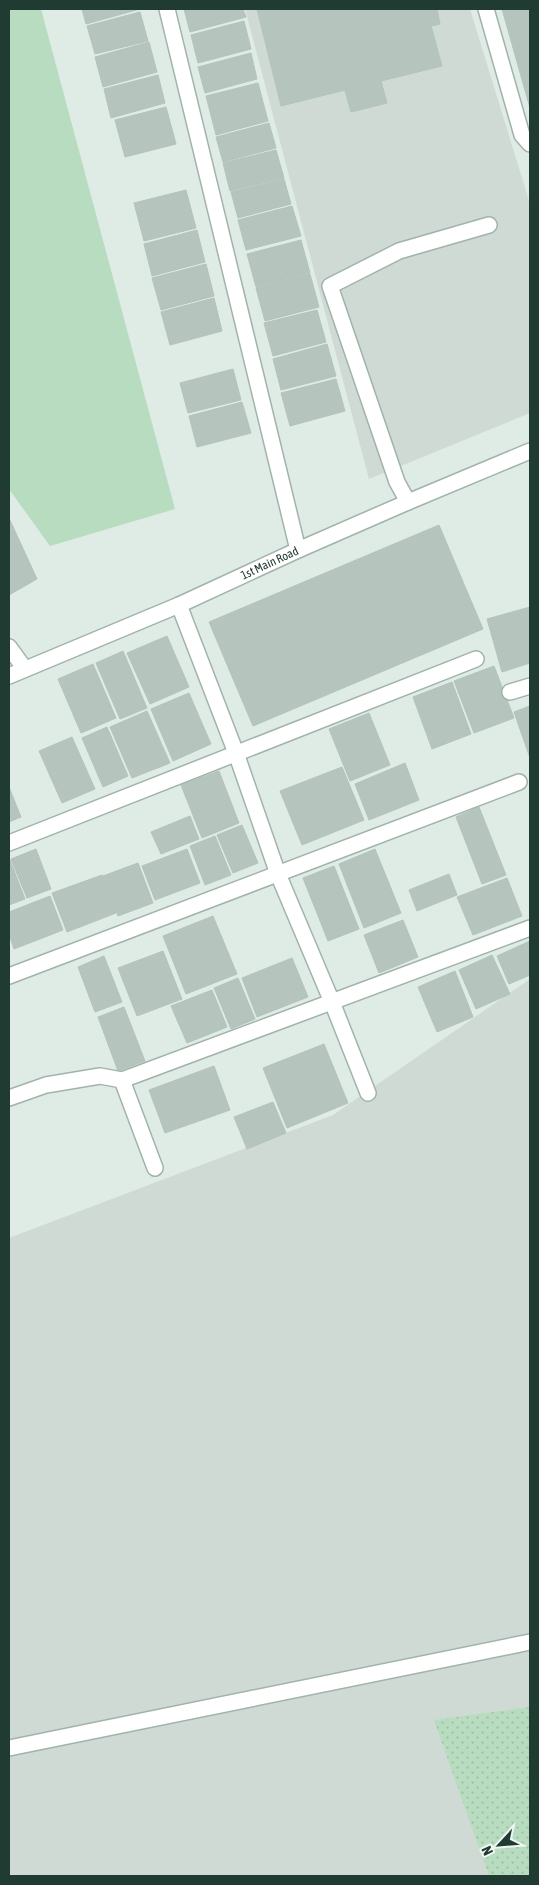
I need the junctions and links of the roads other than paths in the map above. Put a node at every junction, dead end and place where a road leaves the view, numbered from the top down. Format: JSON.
{"nodes":[{"id":1,"x":167,"y":9,"type":"edge"},
{"id":2,"x":486,"y":9,"type":"edge"},
{"id":3,"x":530,"y":144,"type":"edge"},
{"id":4,"x":489,"y":224,"type":"dead end"},
{"id":5,"x":530,"y":451,"type":"edge"},
{"id":6,"x":408,"y":502,"type":"junction"},
{"id":7,"x":298,"y":550,"type":"junction"},
{"id":8,"x":179,"y":605,"type":"junction"},
{"id":9,"x":9,"y":647,"type":"edge"},
{"id":10,"x":476,"y":659,"type":"dead end"},
{"id":11,"x":25,"y":669,"type":"junction"},
{"id":12,"x":9,"y":676,"type":"edge"},
{"id":13,"x":530,"y":686,"type":"edge"},
{"id":14,"x":510,"y":692,"type":"dead end"},
{"id":15,"x":236,"y":753,"type":"junction"},
{"id":16,"x":519,"y":782,"type":"dead end"},
{"id":17,"x":9,"y":843,"type":"edge"},
{"id":18,"x":278,"y":874,"type":"junction"},
{"id":19,"x":530,"y":928,"type":"edge"},
{"id":20,"x":9,"y":976,"type":"edge"},
{"id":21,"x":332,"y":1002,"type":"junction"},
{"id":22,"x":122,"y":1080,"type":"junction"},
{"id":23,"x":368,"y":1093,"type":"dead end"},
{"id":24,"x":9,"y":1098,"type":"edge"},
{"id":25,"x":155,"y":1168,"type":"dead end"},
{"id":26,"x":530,"y":1642,"type":"edge"},
{"id":27,"x":9,"y":1748,"type":"edge"}],
"edges":[{"from":1,"to":7,"type":"street"},
{"from":2,"to":3,"type":"street"},
{"from":4,"to":6,"type":"street"},
{"from":5,"to":6,"type":"street","name":"1st Main Road"},
{"from":6,"to":7,"type":"street","name":"1st Main Road"},
{"from":7,"to":8,"type":"street","name":"1st Main Road"},
{"from":8,"to":11,"type":"street","name":"1st Main Road"},
{"from":8,"to":15,"type":"street"},
{"from":9,"to":11,"type":"street"},
{"from":10,"to":15,"type":"street"},
{"from":11,"to":12,"type":"street","name":"1st Main Road"},
{"from":13,"to":14,"type":"street"},
{"from":15,"to":17,"type":"street"},
{"from":15,"to":18,"type":"street"},
{"from":16,"to":18,"type":"street"},
{"from":18,"to":20,"type":"street"},
{"from":18,"to":21,"type":"street"},
{"from":19,"to":21,"type":"street"},
{"from":21,"to":22,"type":"street"},
{"from":21,"to":23,"type":"street"},
{"from":22,"to":24,"type":"street"},
{"from":22,"to":25,"type":"street"},
{"from":26,"to":27,"type":"street"}]}
